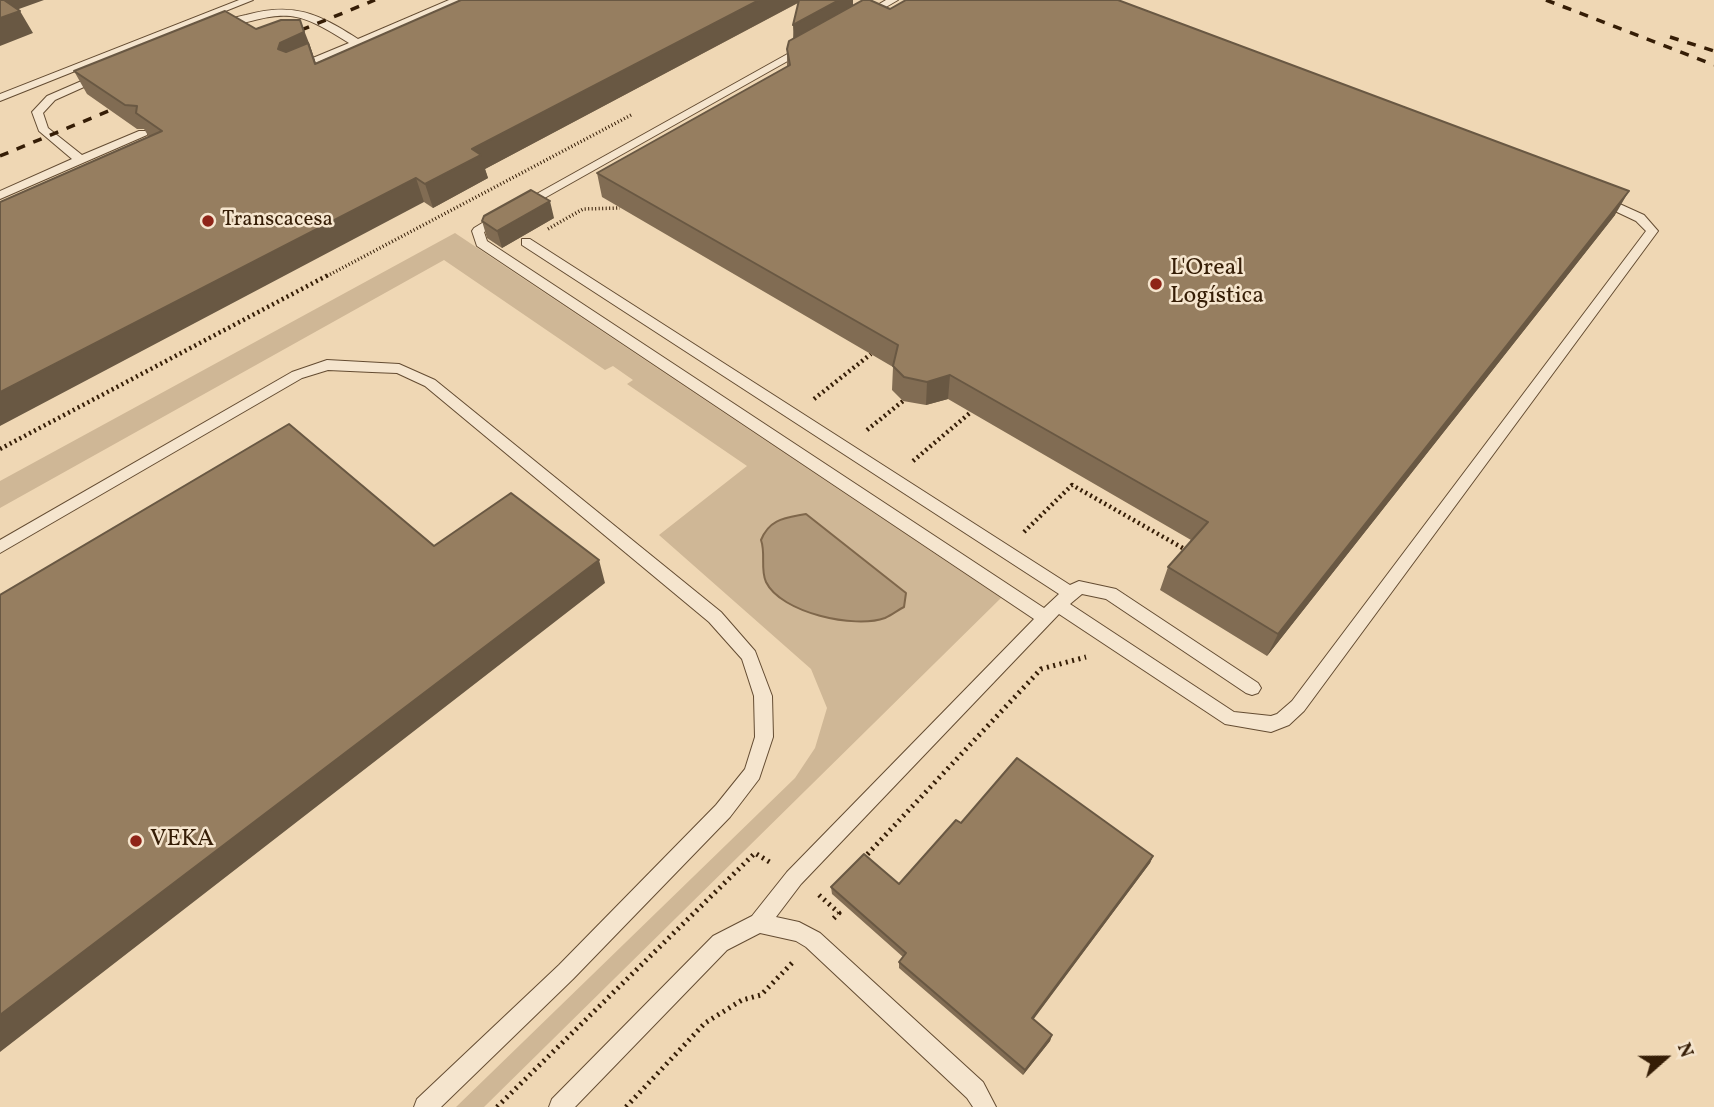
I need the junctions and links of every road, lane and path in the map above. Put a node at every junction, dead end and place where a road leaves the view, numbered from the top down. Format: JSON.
{"nodes":[{"id":1,"x":247,"y":0,"type":"edge"},
{"id":2,"x":457,"y":0,"type":"edge"},
{"id":3,"x":893,"y":0,"type":"edge"},
{"id":4,"x":856,"y":20,"type":"edge"},
{"id":5,"x":211,"y":30,"type":"edge"},
{"id":6,"x":820,"y":41,"type":"edge"},
{"id":7,"x":357,"y":43,"type":"junction"},
{"id":8,"x":294,"y":70,"type":"edge"},
{"id":9,"x":107,"y":73,"type":"edge"},
{"id":10,"x":0,"y":98,"type":"edge"},
{"id":11,"x":638,"y":111,"type":"dead end"},
{"id":12,"x":143,"y":133,"type":"edge"},
{"id":13,"x":80,"y":160,"type":"junction"},
{"id":14,"x":1583,"y":192,"type":"edge"},
{"id":15,"x":0,"y":195,"type":"edge"},
{"id":16,"x":526,"y":242,"type":"dead end"},
{"id":17,"x":871,"y":354,"type":"edge"},
{"id":18,"x":971,"y":412,"type":"edge"},
{"id":19,"x":794,"y":415,"type":"junction"},
{"id":20,"x":0,"y":449,"type":"edge"},
{"id":21,"x":892,"y":478,"type":"junction"},
{"id":22,"x":0,"y":547,"type":"edge"},
{"id":23,"x":1057,"y":606,"type":"junction"},
{"id":24,"x":1121,"y":648,"type":"junction"},
{"id":25,"x":1252,"y":688,"type":"dead end"},
{"id":26,"x":854,"y":867,"type":"edge"},
{"id":27,"x":824,"y":898,"type":"dead end"},
{"id":28,"x":759,"y":923,"type":"junction"},
{"id":29,"x":813,"y":940,"type":"junction"},
{"id":30,"x":425,"y":1107,"type":"edge"},
{"id":31,"x":560,"y":1107,"type":"edge"},
{"id":32,"x":626,"y":1107,"type":"edge"},
{"id":33,"x":985,"y":1107,"type":"edge"}],
"edges":[{"from":1,"to":10,"type":"lane"},
{"from":2,"to":7,"type":"lane"},
{"from":3,"to":4,"type":"lane"},
{"from":5,"to":7,"type":"lane"},
{"from":6,"to":23,"type":"lane"},
{"from":7,"to":8,"type":"lane"},
{"from":9,"to":13,"type":"lane"},
{"from":11,"to":20,"type":"path"},
{"from":12,"to":13,"type":"lane"},
{"from":13,"to":15,"type":"lane"},
{"from":14,"to":24,"type":"lane"},
{"from":16,"to":19,"type":"lane"},
{"from":17,"to":19,"type":"path"},
{"from":18,"to":21,"type":"path"},
{"from":19,"to":21,"type":"lane"},
{"from":21,"to":23,"type":"lane"},
{"from":22,"to":30,"type":"lane"},
{"from":23,"to":24,"type":"lane"},
{"from":23,"to":25,"type":"lane"},
{"from":23,"to":28,"type":"lane"},
{"from":24,"to":26,"type":"path"},
{"from":27,"to":29,"type":"path"},
{"from":28,"to":29,"type":"lane"},
{"from":28,"to":31,"type":"lane"},
{"from":29,"to":32,"type":"path"},
{"from":29,"to":33,"type":"lane"}]}
